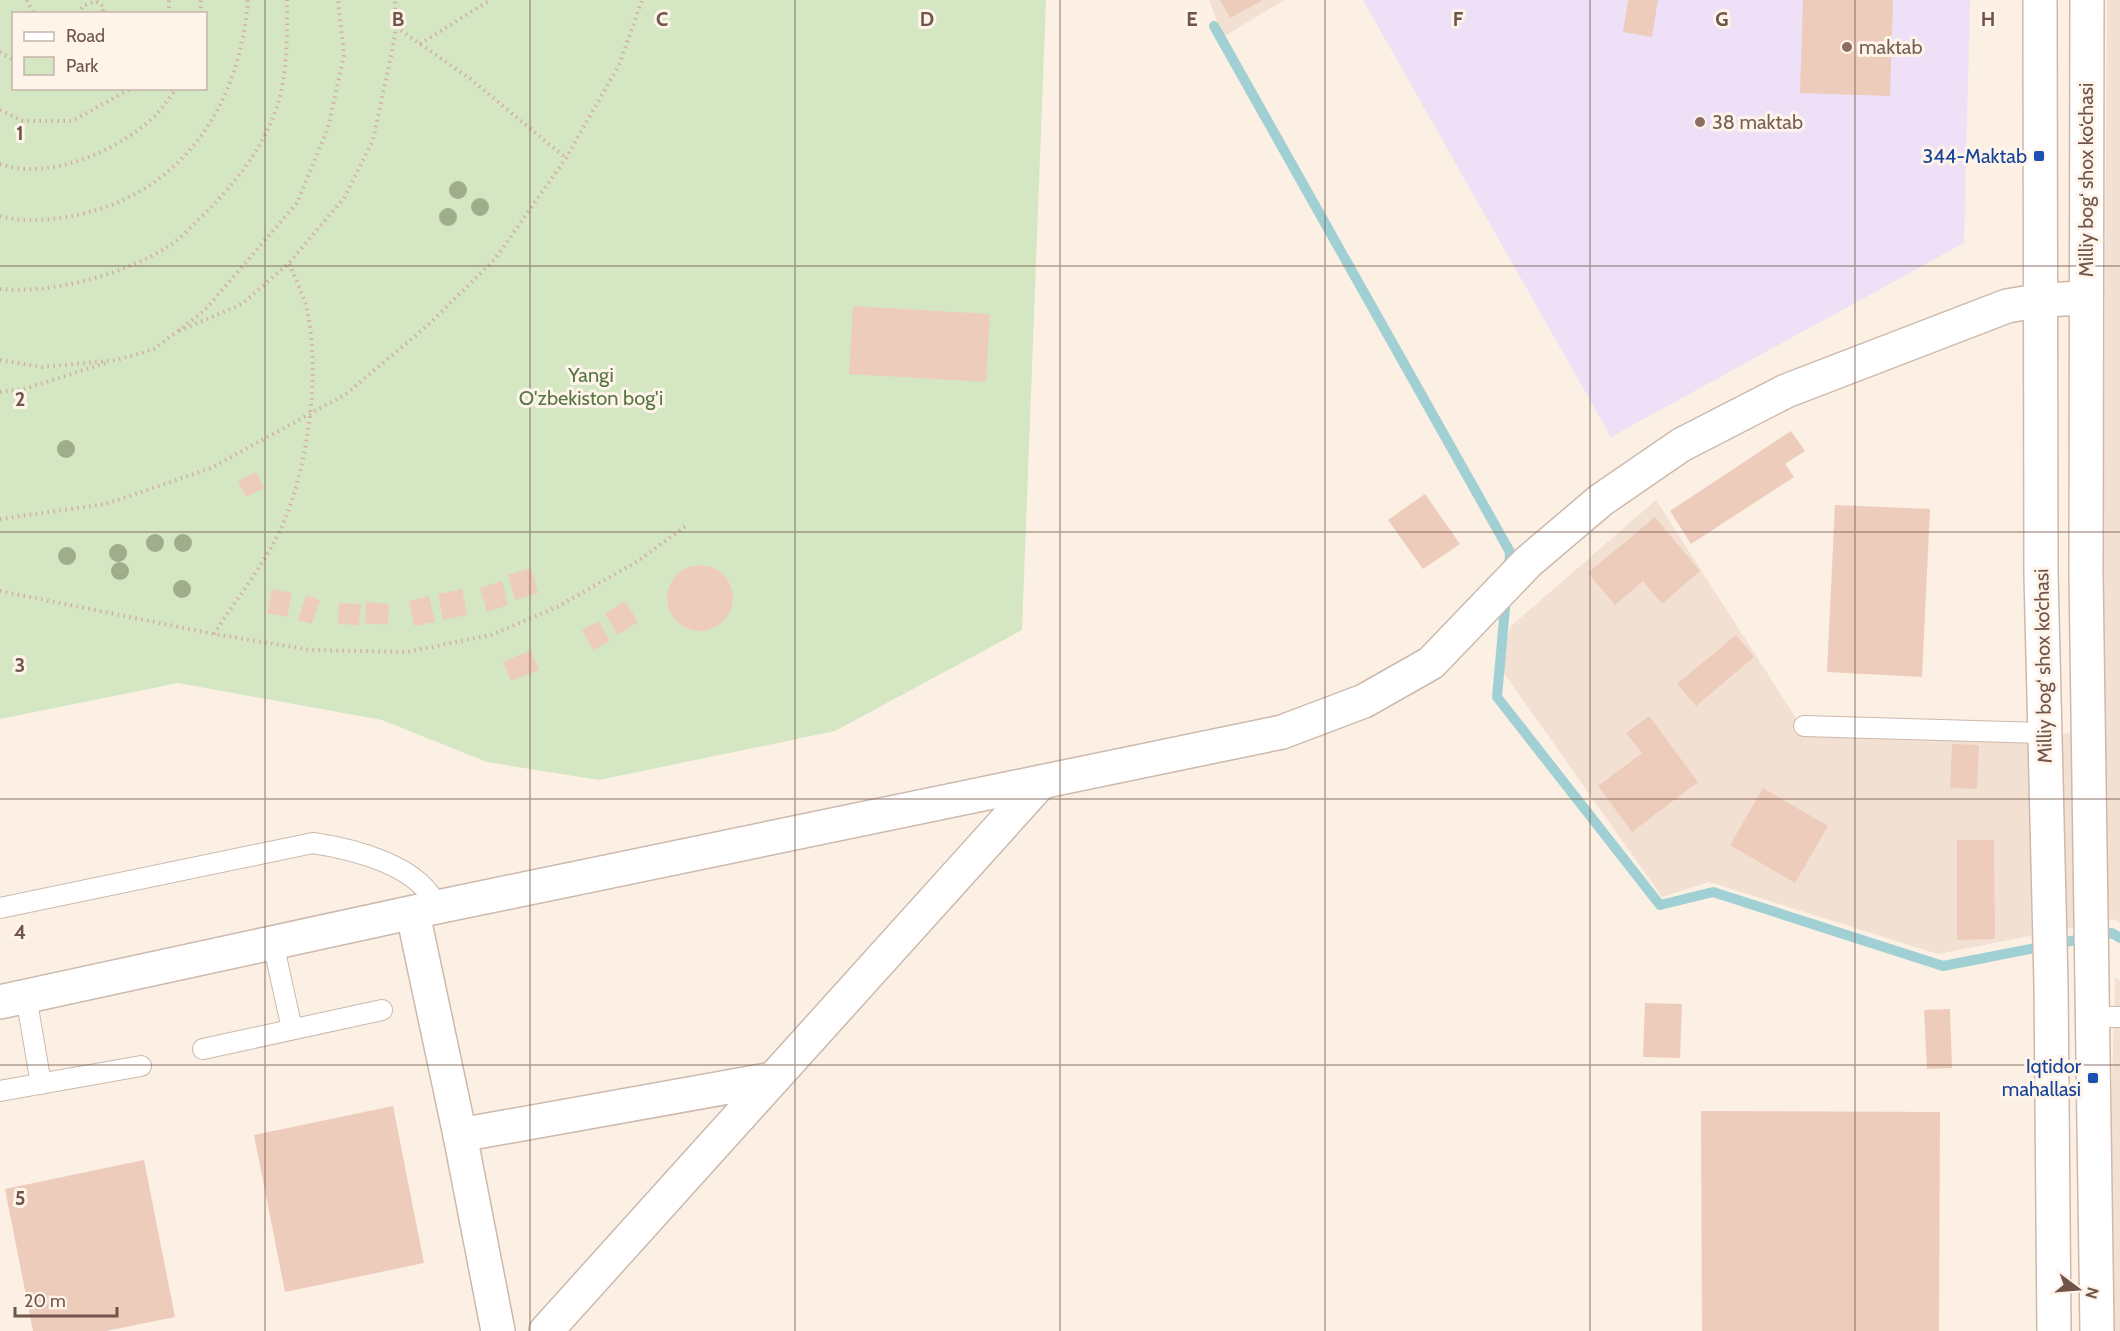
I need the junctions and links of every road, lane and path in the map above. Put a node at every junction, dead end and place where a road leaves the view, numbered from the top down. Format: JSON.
{"nodes":[{"id":1,"x":248,"y":0,"type":"edge"},
{"id":2,"x":287,"y":0,"type":"edge"},
{"id":3,"x":338,"y":0,"type":"edge"},
{"id":4,"x":394,"y":0,"type":"edge"},
{"id":5,"x":490,"y":0,"type":"edge"},
{"id":6,"x":642,"y":0,"type":"edge"},
{"id":7,"x":2040,"y":0,"type":"edge"},
{"id":8,"x":2087,"y":0,"type":"edge"},
{"id":9,"x":79,"y":12,"type":"edge"},
{"id":10,"x":103,"y":12,"type":"edge"},
{"id":11,"x":396,"y":27,"type":"junction"},
{"id":12,"x":420,"y":44,"type":"junction"},
{"id":13,"x":128,"y":90,"type":"edge"},
{"id":14,"x":175,"y":90,"type":"edge"},
{"id":15,"x":0,"y":110,"type":"edge"},
{"id":16,"x":566,"y":159,"type":"junction"},
{"id":17,"x":0,"y":164,"type":"edge"},
{"id":18,"x":0,"y":216,"type":"edge"},
{"id":19,"x":289,"y":263,"type":"junction"},
{"id":20,"x":0,"y":289,"type":"edge"},
{"id":21,"x":2085,"y":298,"type":"junction"},
{"id":22,"x":2042,"y":300,"type":"junction"},
{"id":23,"x":173,"y":334,"type":"junction"},
{"id":24,"x":0,"y":360,"type":"edge"},
{"id":25,"x":117,"y":360,"type":"junction"},
{"id":26,"x":0,"y":392,"type":"edge"},
{"id":27,"x":311,"y":413,"type":"junction"},
{"id":28,"x":0,"y":519,"type":"edge"},
{"id":29,"x":687,"y":525,"type":"dead end"},
{"id":30,"x":2041,"y":574,"type":"junction"},
{"id":31,"x":2086,"y":574,"type":"junction"},
{"id":32,"x":0,"y":591,"type":"edge"},
{"id":33,"x":214,"y":634,"type":"junction"},
{"id":34,"x":1804,"y":726,"type":"dead end"},
{"id":35,"x":2045,"y":733,"type":"junction"},
{"id":36,"x":1041,"y":782,"type":"junction"},
{"id":37,"x":0,"y":908,"type":"edge"},
{"id":38,"x":425,"y":910,"type":"junction"},
{"id":39,"x":273,"y":944,"type":"junction"},
{"id":40,"x":13,"y":999,"type":"edge"},
{"id":41,"x":382,"y":1010,"type":"dead end"},
{"id":42,"x":2106,"y":1017,"type":"edge"},
{"id":43,"x":292,"y":1029,"type":"junction"},
{"id":44,"x":203,"y":1049,"type":"dead end"},
{"id":45,"x":141,"y":1066,"type":"dead end"},
{"id":46,"x":773,"y":1079,"type":"junction"},
{"id":47,"x":41,"y":1084,"type":"junction"},
{"id":48,"x":0,"y":1091,"type":"edge"},
{"id":49,"x":460,"y":1135,"type":"junction"},
{"id":50,"x":542,"y":1330,"type":"edge"},
{"id":51,"x":498,"y":1331,"type":"edge"},
{"id":52,"x":2054,"y":1331,"type":"edge"},
{"id":53,"x":2097,"y":1331,"type":"edge"}],
"edges":[{"from":1,"to":18,"type":"path"},
{"from":2,"to":20,"type":"path"},
{"from":3,"to":23,"type":"path"},
{"from":4,"to":11,"type":"path"},
{"from":5,"to":12,"type":"path"},
{"from":6,"to":16,"type":"path"},
{"from":7,"to":22,"type":"street","name":"Milliy bog‘ shox ko‘chasi"},
{"from":8,"to":21,"type":"street","name":"Milliy bog‘ shox ko‘chasi"},
{"from":9,"to":10,"type":"path"},
{"from":11,"to":12,"type":"path"},
{"from":11,"to":19,"type":"path"},
{"from":12,"to":16,"type":"path"},
{"from":13,"to":15,"type":"path"},
{"from":14,"to":17,"type":"path"},
{"from":16,"to":27,"type":"path"},
{"from":19,"to":23,"type":"path"},
{"from":19,"to":27,"type":"path"},
{"from":21,"to":22,"type":"street"},
{"from":21,"to":31,"type":"street","name":"Milliy bog‘ shox ko‘chasi"},
{"from":22,"to":30,"type":"street","name":"Milliy bog‘ shox ko‘chasi"},
{"from":22,"to":36,"type":"street"},
{"from":23,"to":25,"type":"path"},
{"from":24,"to":25,"type":"path"},
{"from":25,"to":26,"type":"path"},
{"from":27,"to":28,"type":"path"},
{"from":27,"to":33,"type":"path"},
{"from":29,"to":33,"type":"path"},
{"from":30,"to":31,"type":"street"},
{"from":30,"to":35,"type":"street","name":"Milliy bog‘ shox ko‘chasi"},
{"from":31,"to":42,"type":"street","name":"Milliy bog‘ shox ko‘chasi"},
{"from":32,"to":33,"type":"path"},
{"from":34,"to":35,"type":"lane"},
{"from":35,"to":52,"type":"street","name":"Milliy bog‘ shox ko‘chasi"},
{"from":36,"to":38,"type":"street"},
{"from":36,"to":46,"type":"street"},
{"from":37,"to":38,"type":"lane"},
{"from":38,"to":39,"type":"street"},
{"from":38,"to":49,"type":"street"},
{"from":39,"to":40,"type":"street"},
{"from":39,"to":43,"type":"lane"},
{"from":40,"to":47,"type":"lane"},
{"from":41,"to":43,"type":"lane"},
{"from":42,"to":53,"type":"street","name":"Milliy bog‘ shox ko‘chasi"},
{"from":43,"to":44,"type":"lane"},
{"from":45,"to":47,"type":"lane"},
{"from":46,"to":49,"type":"street"},
{"from":46,"to":50,"type":"street"},
{"from":47,"to":48,"type":"lane"},
{"from":49,"to":51,"type":"street"}]}
